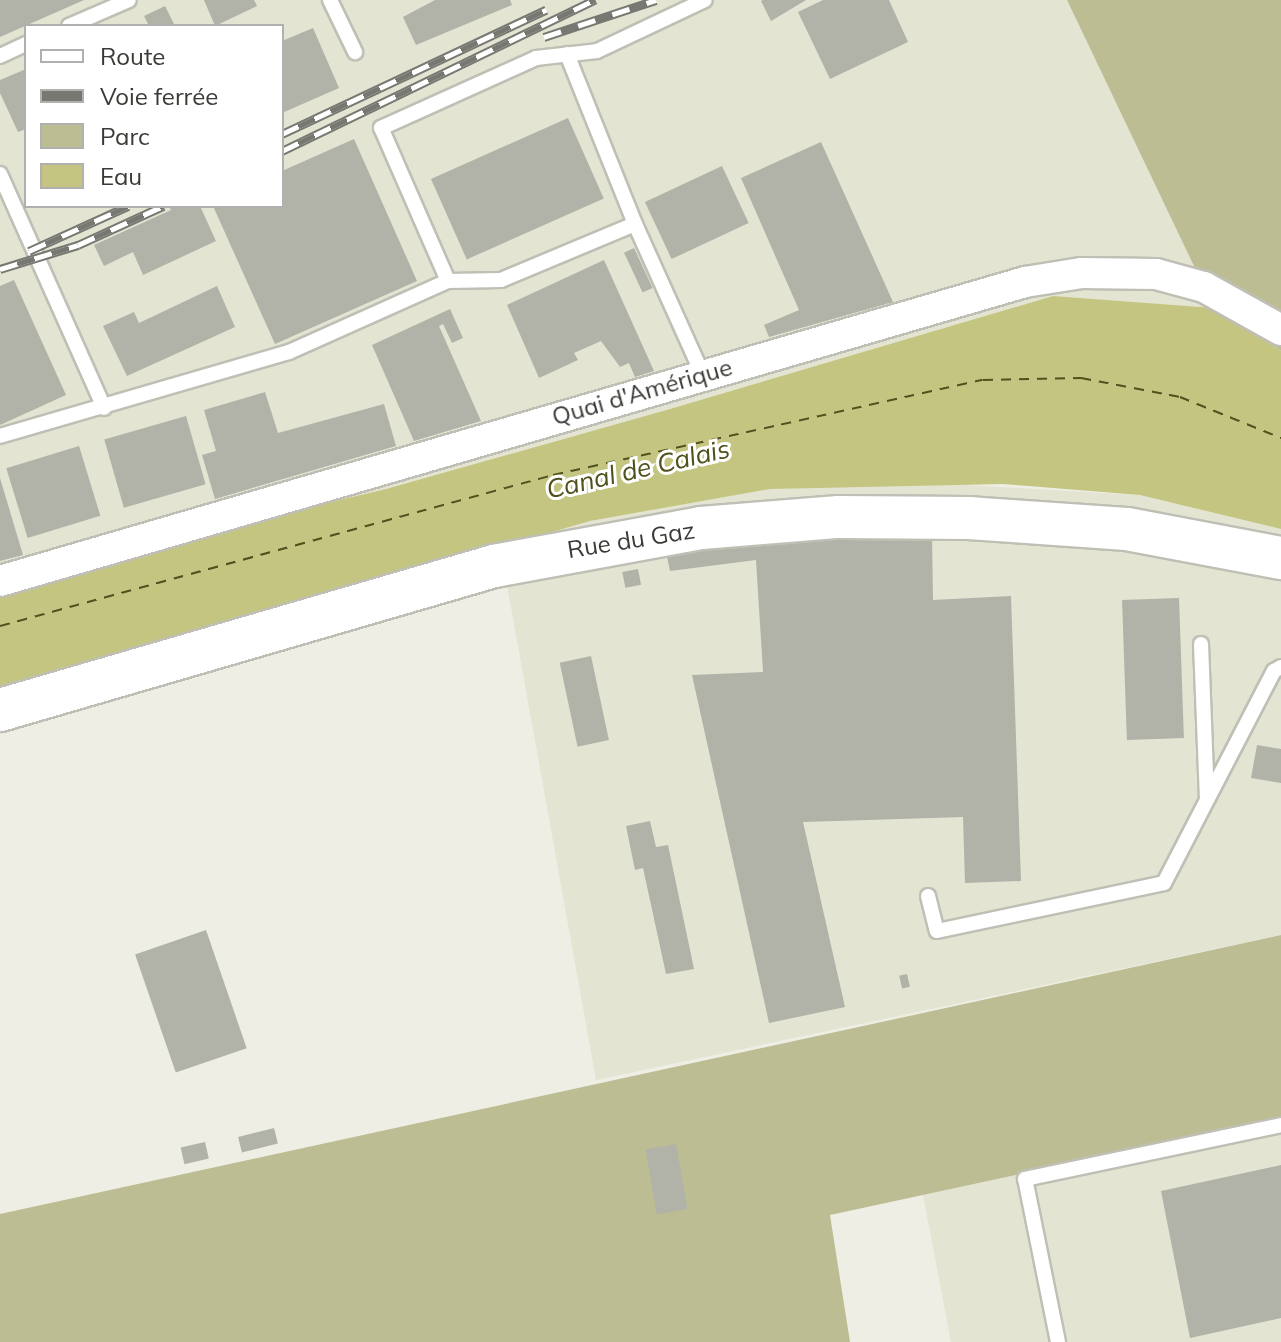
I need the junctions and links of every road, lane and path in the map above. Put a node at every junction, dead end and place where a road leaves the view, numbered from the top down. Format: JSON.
{"nodes":[{"id":1,"x":129,"y":0,"type":"edge"},
{"id":2,"x":330,"y":0,"type":"edge"},
{"id":3,"x":705,"y":0,"type":"edge"},
{"id":4,"x":74,"y":24,"type":"edge"},
{"id":5,"x":24,"y":45,"type":"edge"},
{"id":6,"x":355,"y":52,"type":"dead end"},
{"id":7,"x":567,"y":54,"type":"junction"},
{"id":8,"x":0,"y":56,"type":"edge"},
{"id":9,"x":0,"y":174,"type":"edge"},
{"id":10,"x":635,"y":224,"type":"junction"},
{"id":11,"x":448,"y":281,"type":"junction"},
{"id":12,"x":1281,"y":330,"type":"edge"},
{"id":13,"x":703,"y":375,"type":"junction"},
{"id":14,"x":104,"y":408,"type":"junction"},
{"id":15,"x":0,"y":436,"type":"edge"},
{"id":16,"x":1281,"y":558,"type":"edge"},
{"id":17,"x":0,"y":581,"type":"edge"},
{"id":18,"x":1201,"y":644,"type":"dead end"},
{"id":19,"x":1281,"y":667,"type":"edge"},
{"id":20,"x":0,"y":710,"type":"edge"},
{"id":21,"x":1207,"y":799,"type":"junction"},
{"id":22,"x":928,"y":896,"type":"dead end"},
{"id":23,"x":1281,"y":1125,"type":"edge"},
{"id":24,"x":1058,"y":1342,"type":"edge"}],
"edges":[{"from":1,"to":4,"type":"lane"},
{"from":2,"to":6,"type":"lane"},
{"from":3,"to":7,"type":"lane"},
{"from":5,"to":8,"type":"lane"},
{"from":7,"to":10,"type":"lane"},
{"from":7,"to":11,"type":"lane"},
{"from":9,"to":14,"type":"lane"},
{"from":10,"to":11,"type":"lane"},
{"from":10,"to":13,"type":"lane"},
{"from":11,"to":14,"type":"lane"},
{"from":12,"to":13,"type":"street","name":"Quai d'Amérique"},
{"from":13,"to":17,"type":"street","name":"Quai d'Amérique"},
{"from":14,"to":15,"type":"lane"},
{"from":16,"to":20,"type":"street","name":"Rue du Gaz"},
{"from":18,"to":21,"type":"lane"},
{"from":19,"to":21,"type":"lane"},
{"from":21,"to":22,"type":"lane"},
{"from":23,"to":24,"type":"lane"}]}
